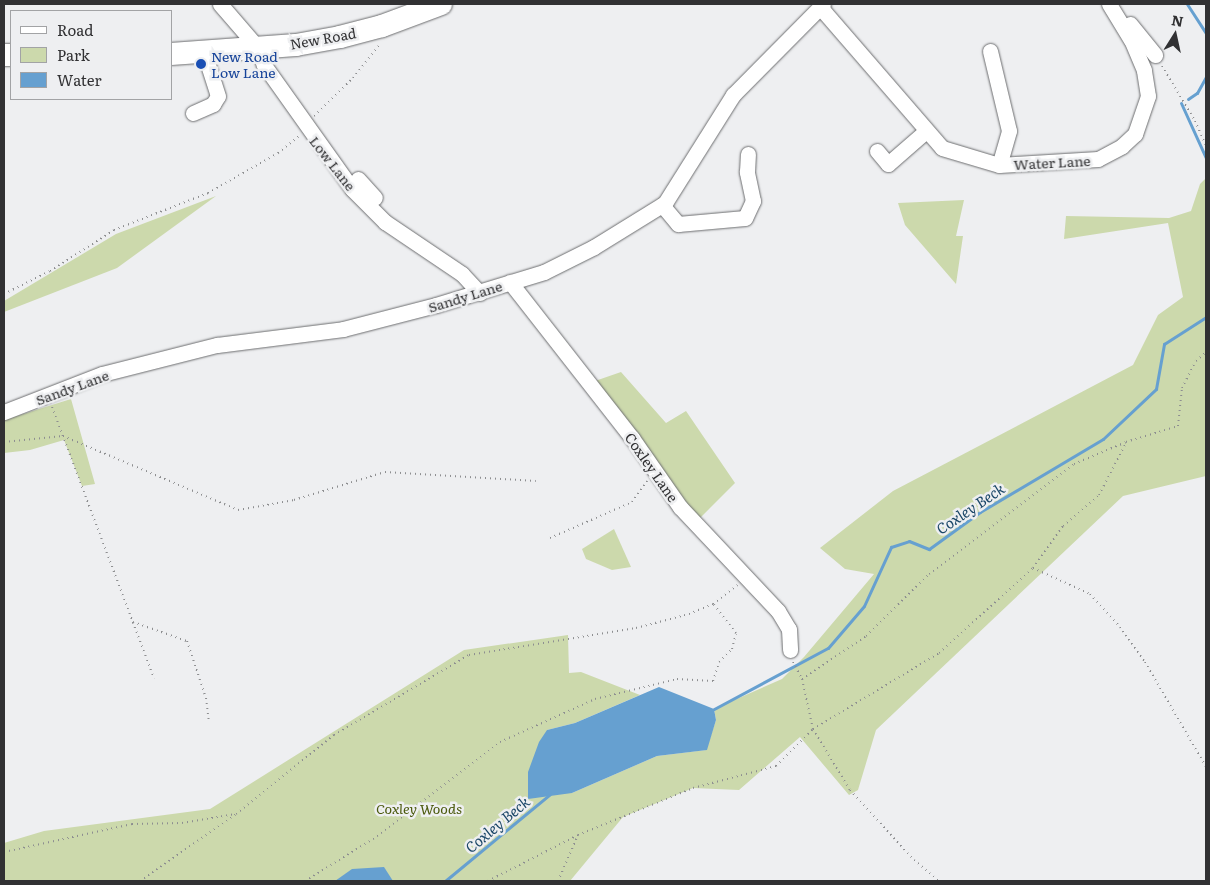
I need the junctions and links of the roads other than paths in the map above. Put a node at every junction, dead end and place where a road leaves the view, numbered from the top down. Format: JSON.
{"nodes":[{"id":1,"x":220,"y":4,"type":"edge"},
{"id":2,"x":441,"y":4,"type":"edge"},
{"id":3,"x":1109,"y":4,"type":"edge"},
{"id":4,"x":821,"y":6,"type":"edge"},
{"id":5,"x":1119,"y":20,"type":"junction"},
{"id":6,"x":258,"y":48,"type":"junction"},
{"id":7,"x":989,"y":51,"type":"dead end"},
{"id":8,"x":204,"y":52,"type":"junction"},
{"id":9,"x":172,"y":54,"type":"edge"},
{"id":10,"x":1155,"y":55,"type":"road end"},
{"id":11,"x":193,"y":113,"type":"dead end"},
{"id":12,"x":926,"y":132,"type":"junction"},
{"id":13,"x":877,"y":151,"type":"dead end"},
{"id":14,"x":748,"y":154,"type":"dead end"},
{"id":15,"x":999,"y":164,"type":"junction"},
{"id":16,"x":361,"y":188,"type":"junction"},
{"id":17,"x":662,"y":206,"type":"junction"},
{"id":18,"x":387,"y":209,"type":"dead end"},
{"id":19,"x":510,"y":282,"type":"junction"},
{"id":20,"x":480,"y":293,"type":"junction"},
{"id":21,"x":4,"y":412,"type":"edge"},
{"id":22,"x":790,"y":650,"type":"road end"}],
"edges":[{"from":1,"to":6,"type":"street","name":"Low Lane"},
{"from":2,"to":6,"type":"highway","name":"New Road"},
{"from":3,"to":5,"type":"street","name":"Water Lane"},
{"from":4,"to":12,"type":"street","name":"Water Lane"},
{"from":4,"to":17,"type":"street","name":"Sandy Lane"},
{"from":5,"to":10,"type":"street"},
{"from":5,"to":15,"type":"street","name":"Water Lane"},
{"from":6,"to":8,"type":"highway","name":"New Road"},
{"from":6,"to":16,"type":"street","name":"Low Lane"},
{"from":7,"to":15,"type":"street","name":"Water Lane"},
{"from":8,"to":9,"type":"highway","name":"New Road"},
{"from":8,"to":11,"type":"street"},
{"from":12,"to":13,"type":"street"},
{"from":12,"to":15,"type":"street","name":"Water Lane"},
{"from":14,"to":17,"type":"street"},
{"from":16,"to":18,"type":"street"},
{"from":16,"to":20,"type":"street","name":"Low Lane"},
{"from":17,"to":19,"type":"street","name":"Sandy Lane"},
{"from":19,"to":20,"type":"street","name":"Sandy Lane"},
{"from":19,"to":22,"type":"street","name":"Coxley Lane"},
{"from":20,"to":21,"type":"street","name":"Sandy Lane"}]}
